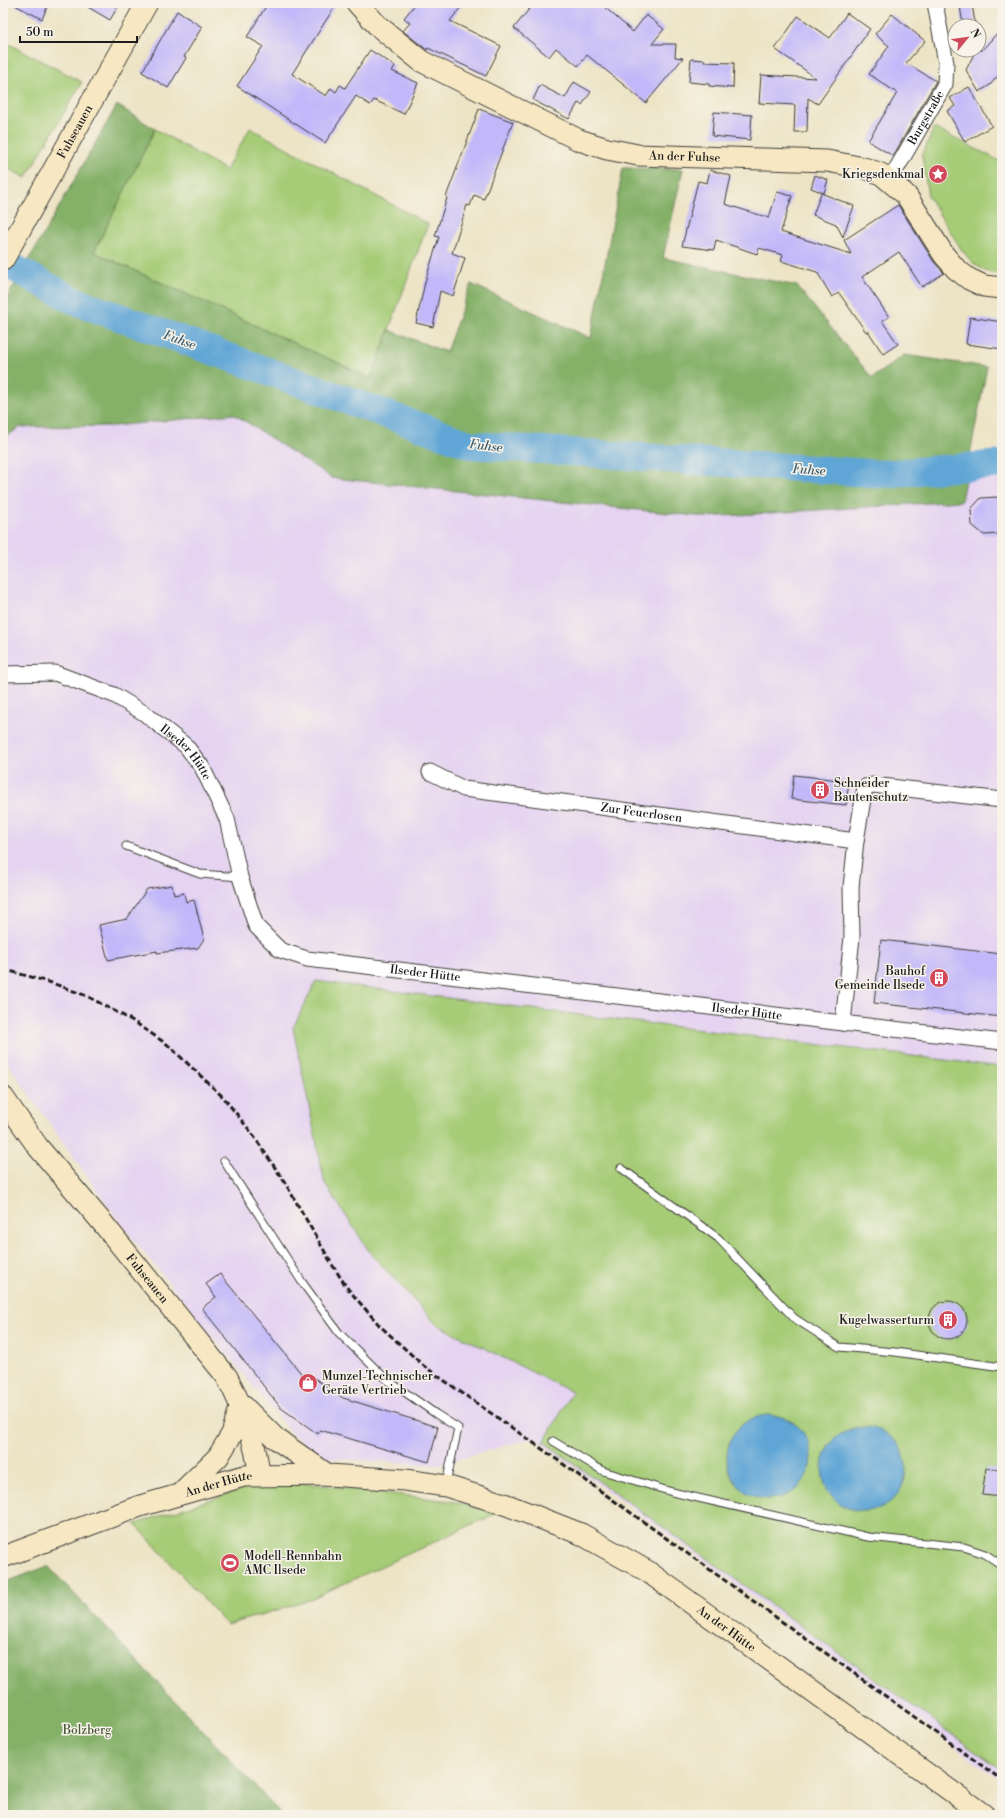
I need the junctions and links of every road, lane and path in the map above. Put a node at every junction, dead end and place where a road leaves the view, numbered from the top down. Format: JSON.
{"nodes":[{"id":1,"x":147,"y":3,"type":"edge"},
{"id":2,"x":357,"y":3,"type":"edge"},
{"id":3,"x":936,"y":3,"type":"edge"},
{"id":4,"x":890,"y":180,"type":"junction"},
{"id":5,"x":8,"y":252,"type":"edge"},
{"id":6,"x":1002,"y":288,"type":"edge"},
{"id":7,"x":3,"y":674,"type":"edge"},
{"id":8,"x":430,"y":772,"type":"dead end"},
{"id":9,"x":1002,"y":800,"type":"edge"},
{"id":10,"x":856,"y":841,"type":"junction"},
{"id":11,"x":126,"y":846,"type":"dead end"},
{"id":12,"x":240,"y":877,"type":"junction"},
{"id":13,"x":843,"y":1023,"type":"junction"},
{"id":14,"x":1002,"y":1042,"type":"edge"},
{"id":15,"x":3,"y":1097,"type":"edge"},
{"id":16,"x":224,"y":1161,"type":"dead end"},
{"id":17,"x":621,"y":1168,"type":"dead end"},
{"id":18,"x":1002,"y":1367,"type":"edge"},
{"id":19,"x":241,"y":1404,"type":"junction"},
{"id":20,"x":552,"y":1441,"type":"dead end"},
{"id":21,"x":259,"y":1475,"type":"junction"},
{"id":22,"x":328,"y":1475,"type":"junction"},
{"id":23,"x":446,"y":1486,"type":"junction"},
{"id":24,"x":181,"y":1493,"type":"junction"},
{"id":25,"x":3,"y":1557,"type":"edge"},
{"id":26,"x":1002,"y":1564,"type":"edge"},
{"id":27,"x":984,"y":1815,"type":"edge"}],
"edges":[{"from":1,"to":5,"type":"street","name":"Fuhseauen"},
{"from":2,"to":4,"type":"street","name":"An der Fuhse"},
{"from":3,"to":4,"type":"street","name":"Burgstraße"},
{"from":4,"to":6,"type":"street","name":"An der Fuhse"},
{"from":7,"to":12,"type":"street","name":"Ilseder Hütte"},
{"from":8,"to":10,"type":"street","name":"Zur Feuerlosen"},
{"from":9,"to":10,"type":"street"},
{"from":10,"to":13,"type":"street"},
{"from":11,"to":12,"type":"lane"},
{"from":12,"to":13,"type":"street","name":"Ilseder Hütte"},
{"from":13,"to":14,"type":"street","name":"Ilseder Hütte"},
{"from":15,"to":19,"type":"street","name":"Fuhseauen"},
{"from":16,"to":23,"type":"lane"},
{"from":17,"to":18,"type":"lane"},
{"from":19,"to":21,"type":"street","name":"Fuhseauen"},
{"from":19,"to":22,"type":"street"},
{"from":19,"to":24,"type":"street"},
{"from":20,"to":26,"type":"lane"},
{"from":21,"to":22,"type":"street","name":"An der Hütte"},
{"from":21,"to":24,"type":"street","name":"An der Hütte"},
{"from":22,"to":23,"type":"street","name":"An der Hütte"},
{"from":23,"to":27,"type":"street","name":"An der Hütte"},
{"from":24,"to":25,"type":"street","name":"An der Hütte"}]}
